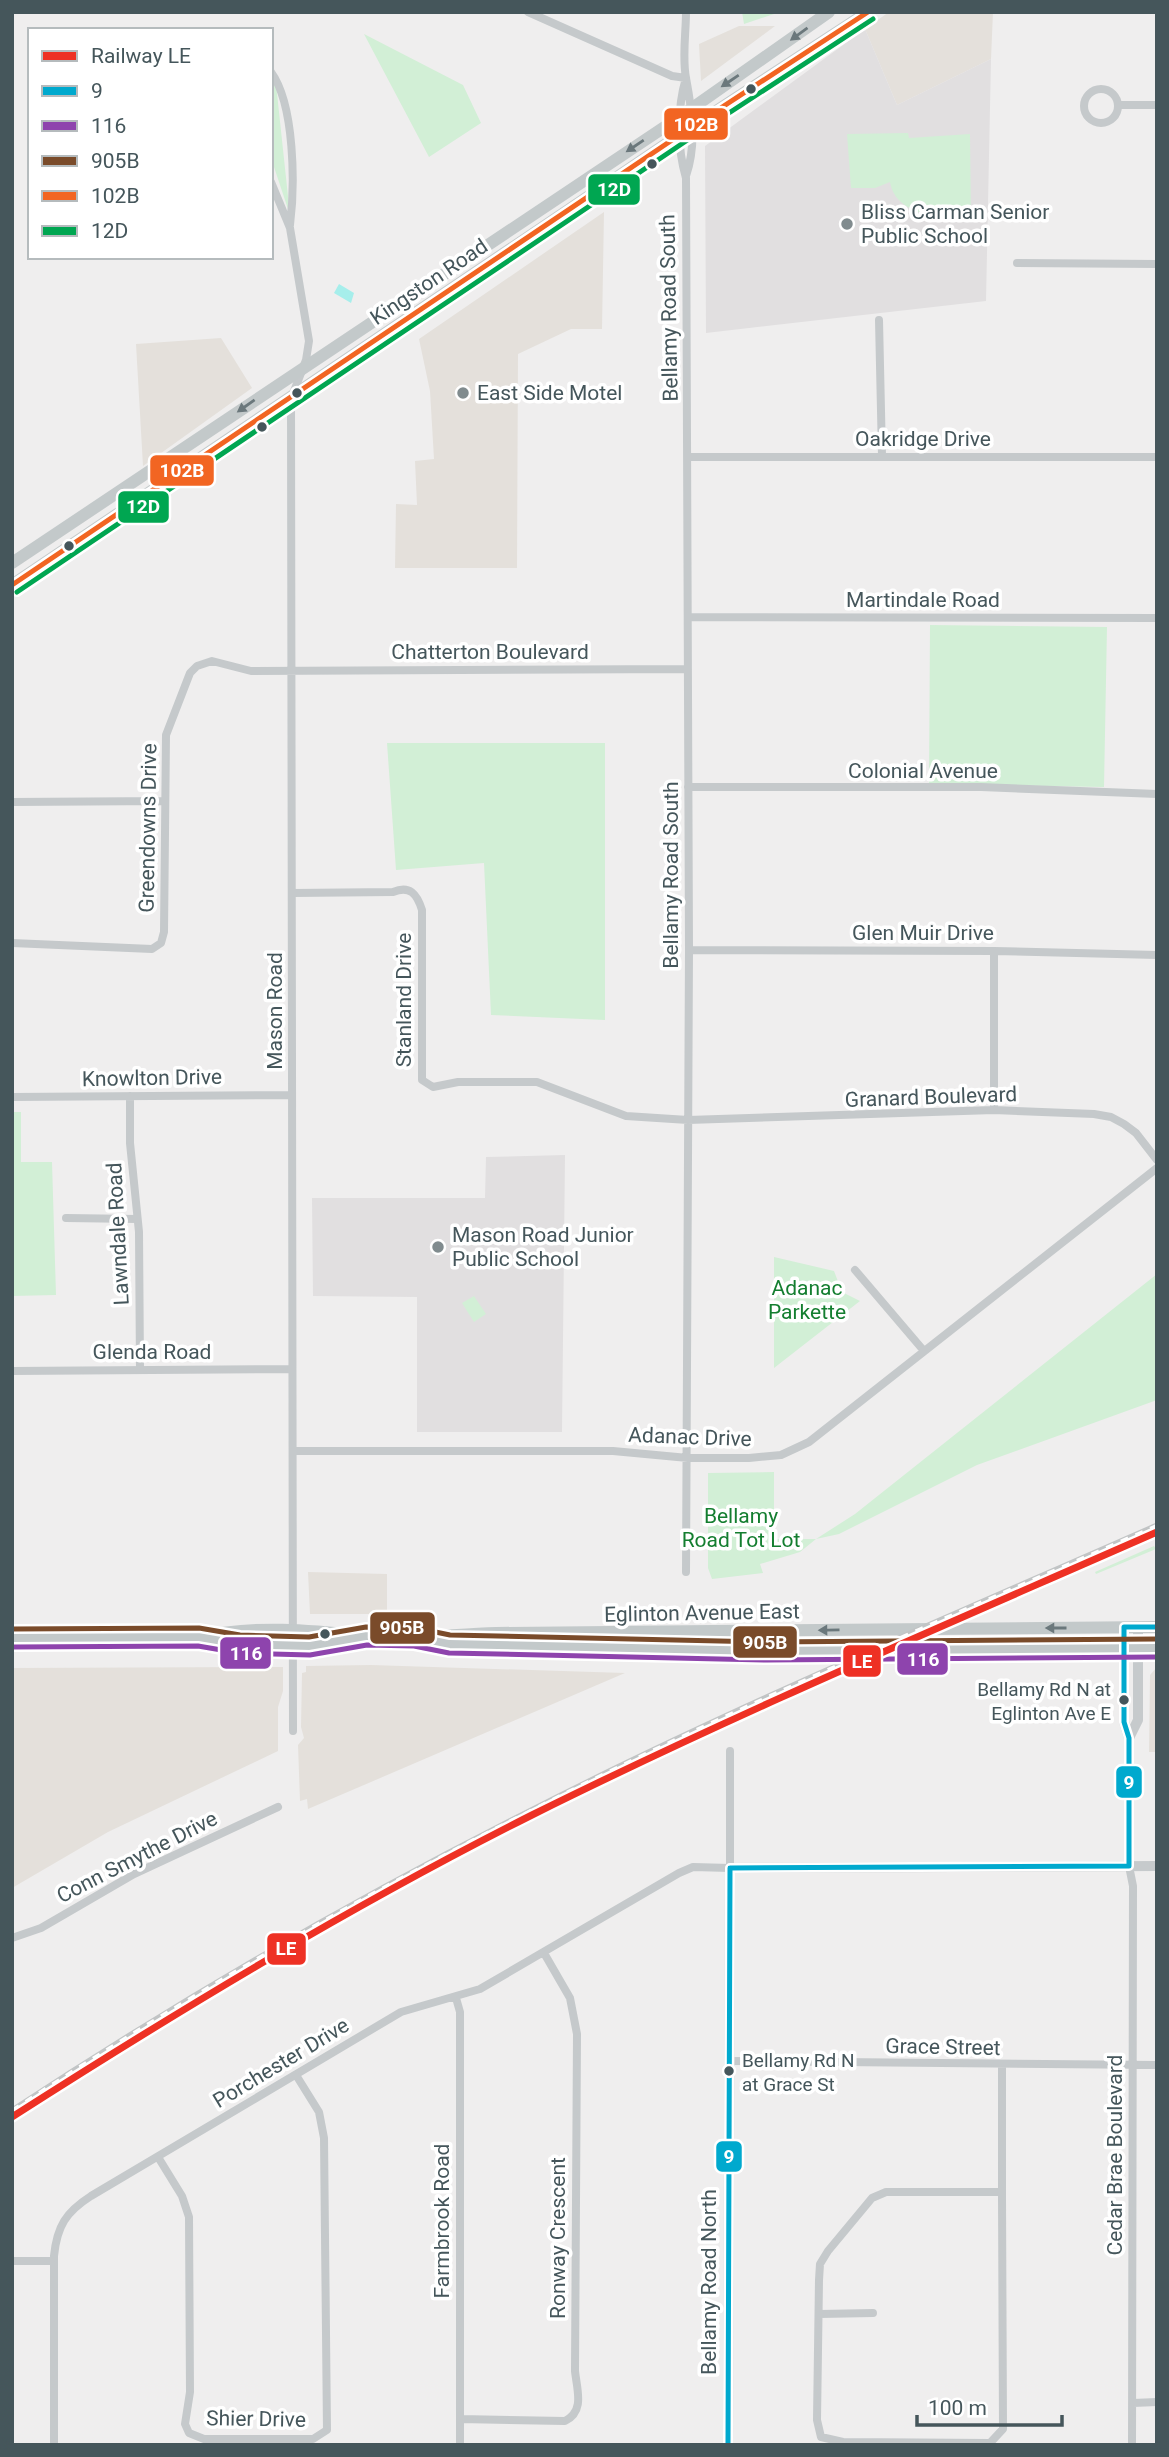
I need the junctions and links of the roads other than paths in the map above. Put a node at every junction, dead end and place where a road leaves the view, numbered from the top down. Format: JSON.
{"nodes":[{"id":1,"x":528,"y":12,"type":"edge"},
{"id":2,"x":687,"y":12,"type":"edge"},
{"id":3,"x":829,"y":12,"type":"edge"},
{"id":4,"x":868,"y":12,"type":"edge"},
{"id":5,"x":273,"y":76,"type":"edge"},
{"id":6,"x":686,"y":78,"type":"junction"},
{"id":7,"x":1118,"y":105,"type":"junction"},
{"id":8,"x":1157,"y":105,"type":"edge"},
{"id":9,"x":686,"y":112,"type":"junction"},
{"id":10,"x":686,"y":131,"type":"junction"},
{"id":11,"x":273,"y":187,"type":"edge"},
{"id":12,"x":290,"y":228,"type":"junction"},
{"id":13,"x":1017,"y":263,"type":"dead end"},
{"id":14,"x":1157,"y":264,"type":"edge"},
{"id":15,"x":879,"y":320,"type":"dead end"},
{"id":16,"x":301,"y":374,"type":"junction"},
{"id":17,"x":291,"y":399,"type":"junction"},
{"id":18,"x":883,"y":456,"type":"junction"},
{"id":19,"x":689,"y":457,"type":"junction"},
{"id":20,"x":1157,"y":457,"type":"edge"},
{"id":21,"x":59,"y":534,"type":"junction"},
{"id":22,"x":62,"y":552,"type":"junction"},
{"id":23,"x":12,"y":562,"type":"edge"},
{"id":24,"x":17,"y":581,"type":"edge"},
{"id":25,"x":688,"y":617,"type":"junction"},
{"id":26,"x":1157,"y":618,"type":"edge"},
{"id":27,"x":688,"y":669,"type":"junction"},
{"id":28,"x":292,"y":670,"type":"junction"},
{"id":29,"x":688,"y":787,"type":"junction"},
{"id":30,"x":1157,"y":794,"type":"edge"},
{"id":31,"x":165,"y":801,"type":"junction"},
{"id":32,"x":12,"y":802,"type":"edge"},
{"id":33,"x":293,"y":893,"type":"junction"},
{"id":34,"x":12,"y":943,"type":"edge"},
{"id":35,"x":689,"y":950,"type":"junction"},
{"id":36,"x":994,"y":951,"type":"junction"},
{"id":37,"x":1157,"y":955,"type":"edge"},
{"id":38,"x":292,"y":1095,"type":"junction"},
{"id":39,"x":130,"y":1096,"type":"junction"},
{"id":40,"x":12,"y":1097,"type":"edge"},
{"id":41,"x":993,"y":1110,"type":"junction"},
{"id":42,"x":688,"y":1120,"type":"junction"},
{"id":43,"x":1157,"y":1160,"type":"edge"},
{"id":44,"x":1157,"y":1168,"type":"edge"},
{"id":45,"x":66,"y":1218,"type":"dead end"},
{"id":46,"x":137,"y":1219,"type":"junction"},
{"id":47,"x":855,"y":1270,"type":"dead end"},
{"id":48,"x":924,"y":1351,"type":"junction"},
{"id":49,"x":140,"y":1369,"type":"junction"},
{"id":50,"x":292,"y":1369,"type":"junction"},
{"id":51,"x":12,"y":1371,"type":"edge"},
{"id":52,"x":293,"y":1451,"type":"junction"},
{"id":53,"x":688,"y":1458,"type":"junction"},
{"id":54,"x":687,"y":1572,"type":"dead end"},
{"id":55,"x":1131,"y":1627,"type":"junction"},
{"id":56,"x":1157,"y":1627,"type":"edge"},
{"id":57,"x":292,"y":1629,"type":"junction"},
{"id":58,"x":366,"y":1636,"type":"junction"},
{"id":59,"x":199,"y":1637,"type":"junction"},
{"id":60,"x":415,"y":1637,"type":"junction"},
{"id":61,"x":12,"y":1638,"type":"edge"},
{"id":62,"x":292,"y":1646,"type":"junction"},
{"id":63,"x":1138,"y":1648,"type":"junction"},
{"id":64,"x":1157,"y":1648,"type":"edge"},
{"id":65,"x":1124,"y":1649,"type":"junction"},
{"id":66,"x":293,"y":1731,"type":"dead end"},
{"id":67,"x":1129,"y":1738,"type":"junction"},
{"id":68,"x":730,"y":1751,"type":"dead end"},
{"id":69,"x":278,"y":1807,"type":"dead end"},
{"id":70,"x":1129,"y":1866,"type":"junction"},
{"id":71,"x":1157,"y":1866,"type":"edge"},
{"id":72,"x":730,"y":1868,"type":"junction"},
{"id":73,"x":12,"y":1938,"type":"edge"},
{"id":74,"x":544,"y":1953,"type":"junction"},
{"id":75,"x":456,"y":1998,"type":"junction"},
{"id":76,"x":730,"y":2061,"type":"junction"},
{"id":77,"x":1002,"y":2065,"type":"junction"},
{"id":78,"x":1133,"y":2065,"type":"junction"},
{"id":79,"x":1157,"y":2065,"type":"edge"},
{"id":80,"x":296,"y":2075,"type":"junction"},
{"id":81,"x":158,"y":2157,"type":"junction"},
{"id":82,"x":1002,"y":2192,"type":"junction"},
{"id":83,"x":12,"y":2261,"type":"edge"},
{"id":84,"x":54,"y":2261,"type":"junction"},
{"id":85,"x":820,"y":2314,"type":"junction"},
{"id":86,"x":873,"y":2314,"type":"dead end"},
{"id":87,"x":1157,"y":2402,"type":"edge"},
{"id":88,"x":1133,"y":2403,"type":"junction"},
{"id":89,"x":460,"y":2419,"type":"junction"},
{"id":90,"x":927,"y":2444,"type":"edge"},
{"id":91,"x":54,"y":2445,"type":"edge"},
{"id":92,"x":460,"y":2445,"type":"edge"},
{"id":93,"x":728,"y":2445,"type":"edge"},
{"id":94,"x":1132,"y":2445,"type":"edge"}],
"edges":[{"from":1,"to":6,"type":"street"},
{"from":2,"to":6,"type":"street","name":"Bellamy Road South"},
{"from":3,"to":9,"type":"main road","name":"Kingston Road","one_way":true},
{"from":4,"to":10,"type":"main road","name":"Kingston Road"},
{"from":5,"to":12,"type":"street"},
{"from":6,"to":9,"type":"street","name":"Bellamy Road South"},
{"from":7,"to":7,"type":"street"},
{"from":7,"to":8,"type":"street"},
{"from":9,"to":10,"type":"street","name":"Bellamy Road South"},
{"from":9,"to":16,"type":"main road","name":"Kingston Road","one_way":true},
{"from":10,"to":17,"type":"main road","name":"Kingston Road"},
{"from":10,"to":19,"type":"street","name":"Bellamy Road South"},
{"from":11,"to":12,"type":"street"},
{"from":12,"to":16,"type":"street","name":"Mason Road"},
{"from":13,"to":14,"type":"street"},
{"from":15,"to":18,"type":"street"},
{"from":16,"to":17,"type":"street","name":"Mason Road"},
{"from":16,"to":21,"type":"main road","name":"Kingston Road","one_way":true},
{"from":17,"to":22,"type":"main road","name":"Kingston Road"},
{"from":17,"to":28,"type":"street","name":"Mason Road"},
{"from":18,"to":19,"type":"street","name":"Oakridge Drive"},
{"from":18,"to":20,"type":"street","name":"Oakridge Drive"},
{"from":19,"to":25,"type":"street","name":"Bellamy Road South"},
{"from":21,"to":22,"type":"main road"},
{"from":21,"to":23,"type":"main road","name":"Kingston Road"},
{"from":22,"to":24,"type":"main road","name":"Kingston Road"},
{"from":23,"to":24,"type":"street"},
{"from":25,"to":26,"type":"street","name":"Martindale Road"},
{"from":25,"to":27,"type":"street","name":"Bellamy Road South"},
{"from":27,"to":28,"type":"street","name":"Chatterton Boulevard"},
{"from":27,"to":29,"type":"street","name":"Bellamy Road South"},
{"from":28,"to":31,"type":"street","name":"Greendowns Drive"},
{"from":28,"to":33,"type":"street","name":"Mason Road"},
{"from":29,"to":30,"type":"street","name":"Colonial Avenue"},
{"from":29,"to":35,"type":"street","name":"Bellamy Road South"},
{"from":31,"to":32,"type":"street"},
{"from":31,"to":34,"type":"street","name":"Greendowns Drive"},
{"from":33,"to":38,"type":"street","name":"Mason Road"},
{"from":33,"to":42,"type":"street","name":"Stanland Drive"},
{"from":35,"to":36,"type":"street","name":"Glen Muir Drive"},
{"from":35,"to":42,"type":"street","name":"Bellamy Road South"},
{"from":36,"to":37,"type":"street","name":"Glen Muir Drive"},
{"from":36,"to":41,"type":"street"},
{"from":38,"to":39,"type":"street","name":"Knowlton Drive"},
{"from":38,"to":50,"type":"street","name":"Mason Road"},
{"from":39,"to":40,"type":"street","name":"Knowlton Drive"},
{"from":39,"to":46,"type":"street","name":"Lawndale Road"},
{"from":41,"to":42,"type":"street","name":"Granard Boulevard"},
{"from":41,"to":43,"type":"street","name":"Granard Boulevard"},
{"from":42,"to":53,"type":"street","name":"Bellamy Road South"},
{"from":44,"to":48,"type":"street","name":"Adanac Drive"},
{"from":45,"to":46,"type":"street"},
{"from":46,"to":49,"type":"street","name":"Lawndale Road"},
{"from":47,"to":48,"type":"street"},
{"from":48,"to":53,"type":"street","name":"Adanac Drive"},
{"from":49,"to":50,"type":"street","name":"Glenda Road"},
{"from":49,"to":51,"type":"street","name":"Glenda Road"},
{"from":50,"to":52,"type":"street","name":"Mason Road"},
{"from":52,"to":53,"type":"street","name":"Adanac Drive"},
{"from":52,"to":57,"type":"street","name":"Mason Road"},
{"from":53,"to":54,"type":"street","name":"Bellamy Road South"},
{"from":55,"to":56,"type":"main road","name":"Eglinton Avenue East"},
{"from":55,"to":60,"type":"main road","name":"Eglinton Avenue East","one_way":true},
{"from":55,"to":63,"type":"street"},
{"from":55,"to":65,"type":"street"},
{"from":57,"to":58,"type":"main road","name":"Eglinton Avenue East"},
{"from":57,"to":59,"type":"main road","name":"Eglinton Avenue East"},
{"from":57,"to":62,"type":"street","name":"Mason Road"},
{"from":58,"to":60,"type":"main road","name":"Eglinton Avenue East"},
{"from":58,"to":62,"type":"main road","name":"Eglinton Avenue East"},
{"from":59,"to":61,"type":"main road","name":"Eglinton Avenue East"},
{"from":59,"to":62,"type":"main road","name":"Eglinton Avenue East"},
{"from":60,"to":65,"type":"main road","name":"Eglinton Avenue East"},
{"from":62,"to":66,"type":"street"},
{"from":63,"to":64,"type":"main road","name":"Eglinton Avenue East"},
{"from":63,"to":65,"type":"main road","name":"Eglinton Avenue East"},
{"from":63,"to":67,"type":"street"},
{"from":65,"to":67,"type":"street"},
{"from":67,"to":70,"type":"street"},
{"from":68,"to":72,"type":"street","name":"Bellamy Road North"},
{"from":69,"to":73,"type":"street","name":"Conn Smythe Drive"},
{"from":70,"to":71,"type":"street"},
{"from":70,"to":72,"type":"street"},
{"from":70,"to":78,"type":"street","name":"Cedar Brae Boulevard"},
{"from":72,"to":74,"type":"street","name":"Porchester Drive"},
{"from":72,"to":76,"type":"street","name":"Bellamy Road North"},
{"from":74,"to":75,"type":"street","name":"Porchester Drive"},
{"from":74,"to":89,"type":"street","name":"Ronway Crescent"},
{"from":75,"to":80,"type":"street","name":"Porchester Drive"},
{"from":75,"to":89,"type":"street","name":"Farmbrook Road"},
{"from":76,"to":77,"type":"street","name":"Grace Street"},
{"from":76,"to":93,"type":"street","name":"Bellamy Road North"},
{"from":77,"to":78,"type":"street","name":"Grace Street"},
{"from":77,"to":82,"type":"street"},
{"from":78,"to":79,"type":"street","name":"Grace Street"},
{"from":78,"to":88,"type":"street","name":"Cedar Brae Boulevard"},
{"from":80,"to":81,"type":"street","name":"Porchester Drive"},
{"from":80,"to":81,"type":"street","name":"Shier Drive"},
{"from":81,"to":84,"type":"street","name":"Porchester Drive"},
{"from":82,"to":85,"type":"street"},
{"from":82,"to":90,"type":"street"},
{"from":83,"to":84,"type":"street"},
{"from":84,"to":91,"type":"street","name":"Porchester Drive"},
{"from":85,"to":86,"type":"street"},
{"from":85,"to":90,"type":"street"},
{"from":87,"to":88,"type":"street"},
{"from":88,"to":94,"type":"street","name":"Cedar Brae Boulevard"},
{"from":89,"to":92,"type":"street","name":"Farmbrook Road"}]}
